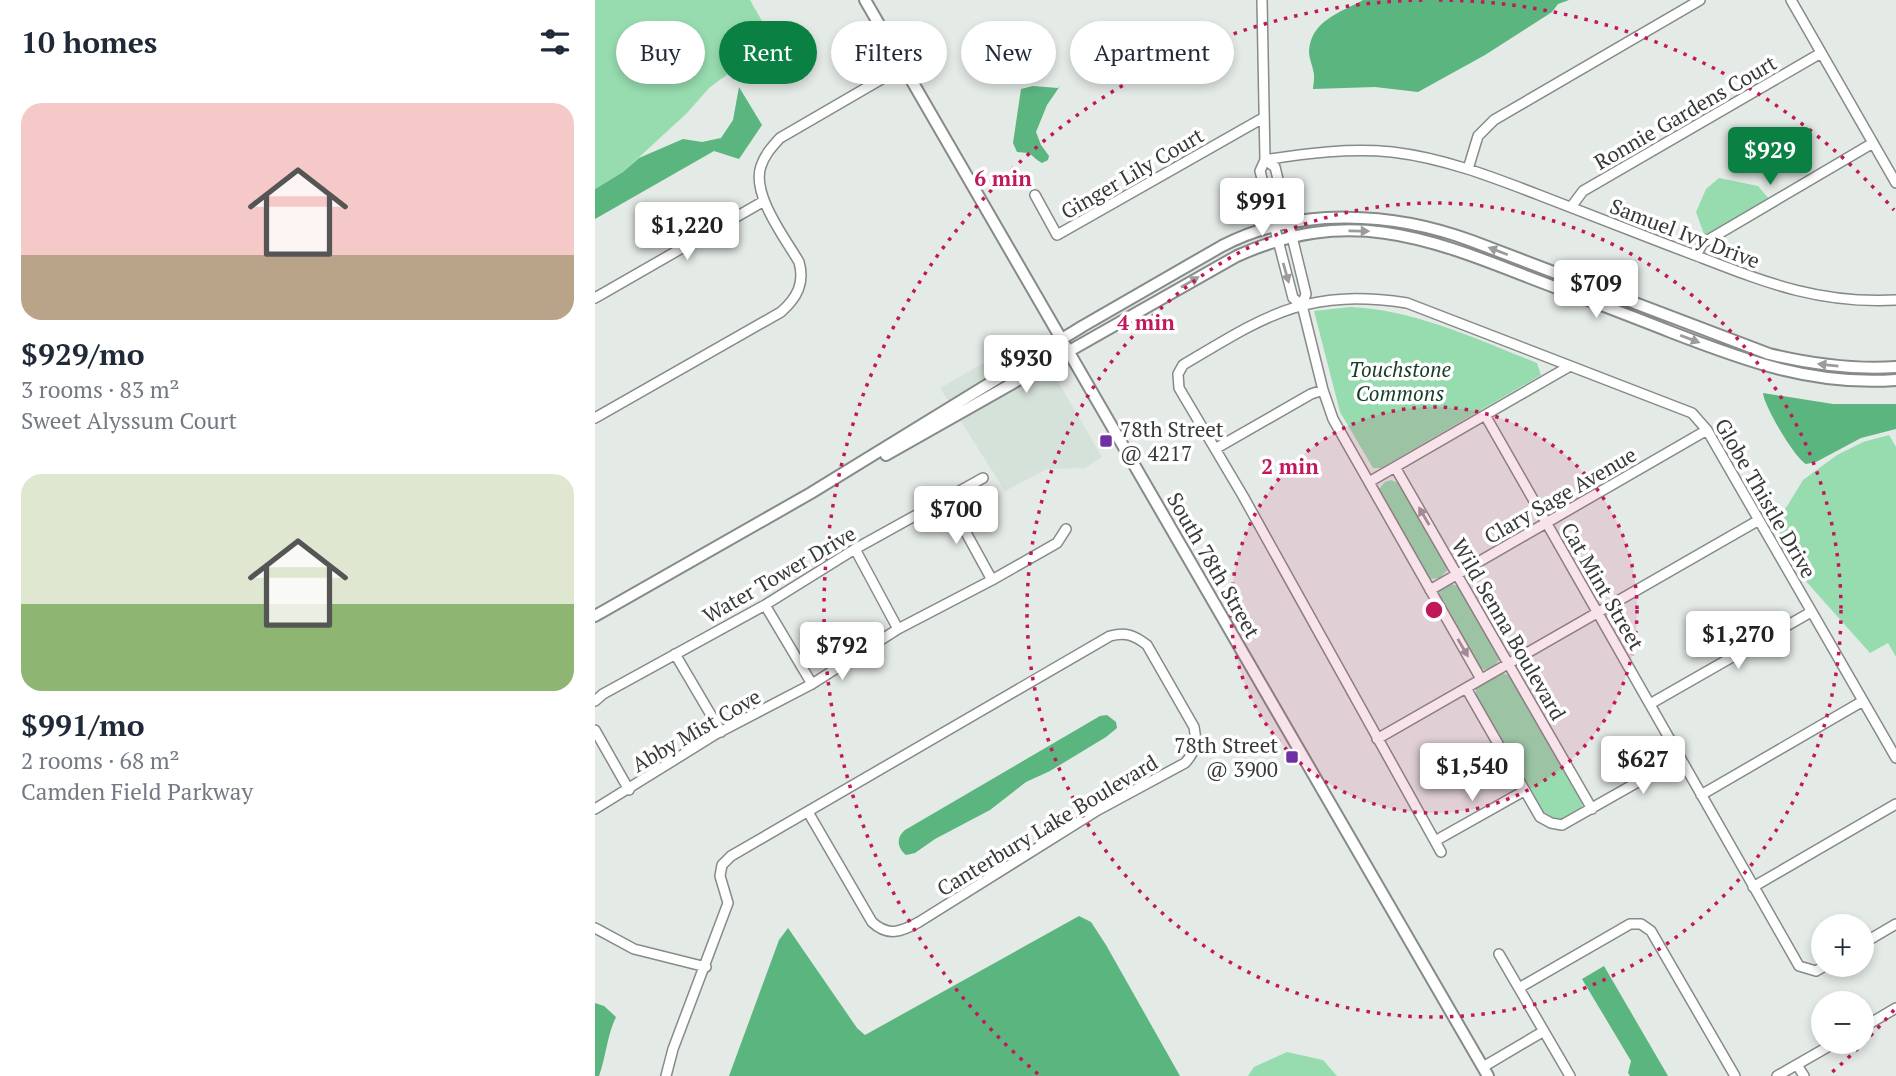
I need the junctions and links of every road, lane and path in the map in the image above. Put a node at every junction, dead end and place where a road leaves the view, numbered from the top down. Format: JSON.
{"nodes":[{"id":1,"x":865,"y":0,"type":"edge"},
{"id":2,"x":1262,"y":0,"type":"edge"},
{"id":3,"x":1791,"y":0,"type":"edge"},
{"id":4,"x":1697,"y":1,"type":"edge"},
{"id":5,"x":877,"y":21,"type":"edge"},
{"id":6,"x":1821,"y":53,"type":"junction"},
{"id":7,"x":873,"y":84,"type":"edge"},
{"id":8,"x":914,"y":84,"type":"edge"},
{"id":9,"x":1263,"y":118,"type":"junction"},
{"id":10,"x":1873,"y":144,"type":"junction"},
{"id":11,"x":1265,"y":160,"type":"junction"},
{"id":12,"x":1468,"y":169,"type":"junction"},
{"id":13,"x":1896,"y":183,"type":"edge"},
{"id":14,"x":1035,"y":195,"type":"dead end"},
{"id":15,"x":764,"y":201,"type":"junction"},
{"id":16,"x":1571,"y":207,"type":"junction"},
{"id":17,"x":1288,"y":224,"type":"junction"},
{"id":18,"x":1274,"y":227,"type":"junction"},
{"id":19,"x":1292,"y":238,"type":"junction"},
{"id":20,"x":1278,"y":242,"type":"junction"},
{"id":21,"x":1696,"y":255,"type":"junction"},
{"id":22,"x":595,"y":298,"type":"edge"},
{"id":23,"x":1896,"y":300,"type":"edge"},
{"id":24,"x":1302,"y":305,"type":"junction"},
{"id":25,"x":1061,"y":340,"type":"junction"},
{"id":26,"x":1068,"y":353,"type":"junction"},
{"id":27,"x":1570,"y":366,"type":"junction"},
{"id":28,"x":1896,"y":367,"type":"edge"},
{"id":29,"x":1896,"y":380,"type":"edge"},
{"id":30,"x":1323,"y":390,"type":"junction"},
{"id":31,"x":1485,"y":415,"type":"junction"},
{"id":32,"x":595,"y":418,"type":"edge"},
{"id":33,"x":1707,"y":430,"type":"junction"},
{"id":34,"x":1215,"y":449,"type":"junction"},
{"id":35,"x":1395,"y":467,"type":"junction"},
{"id":36,"x":983,"y":478,"type":"dead end"},
{"id":37,"x":1369,"y":482,"type":"junction"},
{"id":38,"x":811,"y":493,"type":"junction"},
{"id":39,"x":947,"y":498,"type":"junction"},
{"id":40,"x":1759,"y":520,"type":"junction"},
{"id":41,"x":1546,"y":523,"type":"junction"},
{"id":42,"x":1066,"y":529,"type":"dead end"},
{"id":43,"x":855,"y":549,"type":"junction"},
{"id":44,"x":1457,"y":574,"type":"junction"},
{"id":45,"x":992,"y":580,"type":"junction"},
{"id":46,"x":1430,"y":590,"type":"junction"},
{"id":47,"x":765,"y":605,"type":"junction"},
{"id":48,"x":1598,"y":612,"type":"junction"},
{"id":49,"x":1811,"y":612,"type":"junction"},
{"id":50,"x":595,"y":616,"type":"edge"},
{"id":51,"x":898,"y":629,"type":"junction"},
{"id":52,"x":675,"y":654,"type":"junction"},
{"id":53,"x":1509,"y":664,"type":"junction"},
{"id":54,"x":1481,"y":680,"type":"junction"},
{"id":55,"x":812,"y":684,"type":"junction"},
{"id":56,"x":1466,"y":688,"type":"junction"},
{"id":57,"x":595,"y":701,"type":"edge"},
{"id":58,"x":1863,"y":701,"type":"junction"},
{"id":59,"x":1650,"y":704,"type":"junction"},
{"id":60,"x":595,"y":730,"type":"edge"},
{"id":61,"x":721,"y":732,"type":"junction"},
{"id":62,"x":1377,"y":740,"type":"junction"},
{"id":63,"x":1680,"y":758,"type":"junction"},
{"id":64,"x":1896,"y":758,"type":"edge"},
{"id":65,"x":629,"y":790,"type":"junction"},
{"id":66,"x":1524,"y":791,"type":"junction"},
{"id":67,"x":1701,"y":795,"type":"junction"},
{"id":68,"x":1896,"y":804,"type":"edge"},
{"id":69,"x":595,"y":809,"type":"edge"},
{"id":70,"x":1592,"y":809,"type":"junction"},
{"id":71,"x":808,"y":812,"type":"junction"},
{"id":72,"x":1435,"y":841,"type":"junction"},
{"id":73,"x":1441,"y":852,"type":"dead end"},
{"id":74,"x":1753,"y":887,"type":"junction"},
{"id":75,"x":1896,"y":924,"type":"edge"},
{"id":76,"x":595,"y":928,"type":"edge"},
{"id":77,"x":1874,"y":937,"type":"edge"},
{"id":78,"x":1499,"y":954,"type":"dead end"},
{"id":79,"x":706,"y":967,"type":"junction"},
{"id":80,"x":1811,"y":970,"type":"edge"},
{"id":81,"x":1519,"y":988,"type":"junction"},
{"id":82,"x":1896,"y":1009,"type":"edge"},
{"id":83,"x":1874,"y":1021,"type":"edge"},
{"id":84,"x":1544,"y":1031,"type":"junction"},
{"id":85,"x":1816,"y":1054,"type":"edge"},
{"id":86,"x":1797,"y":1065,"type":"junction"},
{"id":87,"x":1486,"y":1071,"type":"edge"},
{"id":88,"x":666,"y":1076,"type":"edge"},
{"id":89,"x":1570,"y":1076,"type":"edge"},
{"id":90,"x":1735,"y":1076,"type":"edge"},
{"id":91,"x":1777,"y":1076,"type":"edge"},
{"id":92,"x":1804,"y":1076,"type":"edge"}],
"edges":[{"from":1,"to":5,"type":"street","name":"South 78th Street"},
{"from":2,"to":9,"type":"street"},
{"from":3,"to":6,"type":"street"},
{"from":4,"to":12,"type":"street"},
{"from":6,"to":10,"type":"street"},
{"from":6,"to":16,"type":"street","name":"Ronnie Gardens Court"},
{"from":7,"to":15,"type":"street"},
{"from":8,"to":25,"type":"street","name":"South 78th Street"},
{"from":9,"to":11,"type":"street"},
{"from":9,"to":14,"type":"street","name":"Ginger Lily Court"},
{"from":10,"to":13,"type":"street"},
{"from":10,"to":21,"type":"street"},
{"from":11,"to":12,"type":"street","name":"Samuel Ivy Drive"},
{"from":11,"to":17,"type":"street"},
{"from":11,"to":18,"type":"street"},
{"from":12,"to":16,"type":"street","name":"Samuel Ivy Drive"},
{"from":15,"to":22,"type":"street"},
{"from":15,"to":32,"type":"street"},
{"from":16,"to":21,"type":"street","name":"Samuel Ivy Drive"},
{"from":17,"to":18,"type":"street"},
{"from":17,"to":19,"type":"street"},
{"from":28,"to":17,"type":"street","one_way":true},
{"from":18,"to":20,"type":"street"},
{"from":18,"to":25,"type":"street"},
{"from":19,"to":20,"type":"street"},
{"from":19,"to":24,"type":"street"},
{"from":19,"to":29,"type":"street","one_way":true},
{"from":20,"to":24,"type":"street","one_way":true},
{"from":26,"to":20,"type":"street","one_way":true},
{"from":21,"to":23,"type":"street","name":"Samuel Ivy Drive"},
{"from":24,"to":27,"type":"street","name":"Globe Thistle Drive"},
{"from":24,"to":30,"type":"street"},
{"from":24,"to":34,"type":"street","name":"Globe Thistle Drive"},
{"from":25,"to":26,"type":"street","name":"South 78th Street"},
{"from":25,"to":38,"type":"street"},
{"from":26,"to":38,"type":"street"},
{"from":26,"to":87,"type":"street","name":"South 78th Street"},
{"from":27,"to":31,"type":"street"},
{"from":27,"to":33,"type":"street","name":"Globe Thistle Drive"},
{"from":30,"to":34,"type":"street"},
{"from":30,"to":37,"type":"street"},
{"from":31,"to":35,"type":"street"},
{"from":31,"to":41,"type":"street","name":"Cat Mint Street"},
{"from":33,"to":40,"type":"street","name":"Globe Thistle Drive"},
{"from":33,"to":41,"type":"street","name":"Clary Sage Avenue"},
{"from":34,"to":62,"type":"street","name":"Globe Thistle Drive"},
{"from":35,"to":37,"type":"street"},
{"from":44,"to":35,"type":"street","name":"Wild Senna Boulevard","one_way":true},
{"from":36,"to":39,"type":"street","name":"Water Tower Drive"},
{"from":37,"to":46,"type":"street"},
{"from":38,"to":50,"type":"street"},
{"from":39,"to":43,"type":"street","name":"Water Tower Drive"},
{"from":39,"to":45,"type":"street"},
{"from":40,"to":48,"type":"street"},
{"from":40,"to":49,"type":"street","name":"Globe Thistle Drive"},
{"from":41,"to":44,"type":"street","name":"Clary Sage Avenue"},
{"from":41,"to":48,"type":"street","name":"Cat Mint Street"},
{"from":42,"to":45,"type":"street","name":"Abby Mist Cove"},
{"from":43,"to":47,"type":"street","name":"Water Tower Drive"},
{"from":43,"to":51,"type":"street"},
{"from":44,"to":46,"type":"street","name":"Clary Sage Avenue"},
{"from":44,"to":53,"type":"street","name":"Wild Senna Boulevard"},
{"from":45,"to":51,"type":"street","name":"Abby Mist Cove"},
{"from":46,"to":54,"type":"street","one_way":true},
{"from":47,"to":52,"type":"street","name":"Water Tower Drive"},
{"from":47,"to":55,"type":"street"},
{"from":48,"to":53,"type":"street"},
{"from":48,"to":59,"type":"street","name":"Cat Mint Street"},
{"from":49,"to":58,"type":"street","name":"Globe Thistle Drive"},
{"from":49,"to":59,"type":"street"},
{"from":51,"to":55,"type":"street","name":"Abby Mist Cove"},
{"from":52,"to":57,"type":"street","name":"Water Tower Drive"},
{"from":52,"to":61,"type":"street"},
{"from":53,"to":54,"type":"street"},
{"from":53,"to":70,"type":"street","name":"Wild Senna Boulevard"},
{"from":54,"to":56,"type":"street"},
{"from":55,"to":61,"type":"street","name":"Abby Mist Cove"},
{"from":56,"to":62,"type":"street"},
{"from":56,"to":66,"type":"street"},
{"from":58,"to":64,"type":"street","name":"Globe Thistle Drive"},
{"from":58,"to":67,"type":"street"},
{"from":59,"to":63,"type":"street","name":"Cat Mint Street"},
{"from":60,"to":65,"type":"street"},
{"from":61,"to":65,"type":"street","name":"Abby Mist Cove"},
{"from":62,"to":72,"type":"street","name":"Globe Thistle Drive"},
{"from":63,"to":67,"type":"street","name":"Cat Mint Street"},
{"from":63,"to":70,"type":"street"},
{"from":65,"to":69,"type":"street","name":"Abby Mist Cove"},
{"from":66,"to":70,"type":"street"},
{"from":66,"to":72,"type":"street"},
{"from":67,"to":74,"type":"street","name":"Cat Mint Street"},
{"from":68,"to":74,"type":"street"},
{"from":71,"to":71,"type":"street","name":"Canterbury Lake Boulevard"},
{"from":71,"to":79,"type":"street","name":"Canterbury Lake Boulevard"},
{"from":72,"to":73,"type":"street","name":"Globe Thistle Drive"},
{"from":74,"to":80,"type":"street","name":"Cat Mint Street"},
{"from":75,"to":77,"type":"street"},
{"from":76,"to":79,"type":"street"},
{"from":78,"to":81,"type":"street"},
{"from":79,"to":88,"type":"street","name":"Canterbury Lake Boulevard"},
{"from":81,"to":84,"type":"street"},
{"from":81,"to":90,"type":"street"},
{"from":82,"to":83,"type":"street"},
{"from":84,"to":87,"type":"street"},
{"from":84,"to":89,"type":"street"},
{"from":85,"to":86,"type":"street"},
{"from":86,"to":91,"type":"street"},
{"from":86,"to":92,"type":"street"}]}
